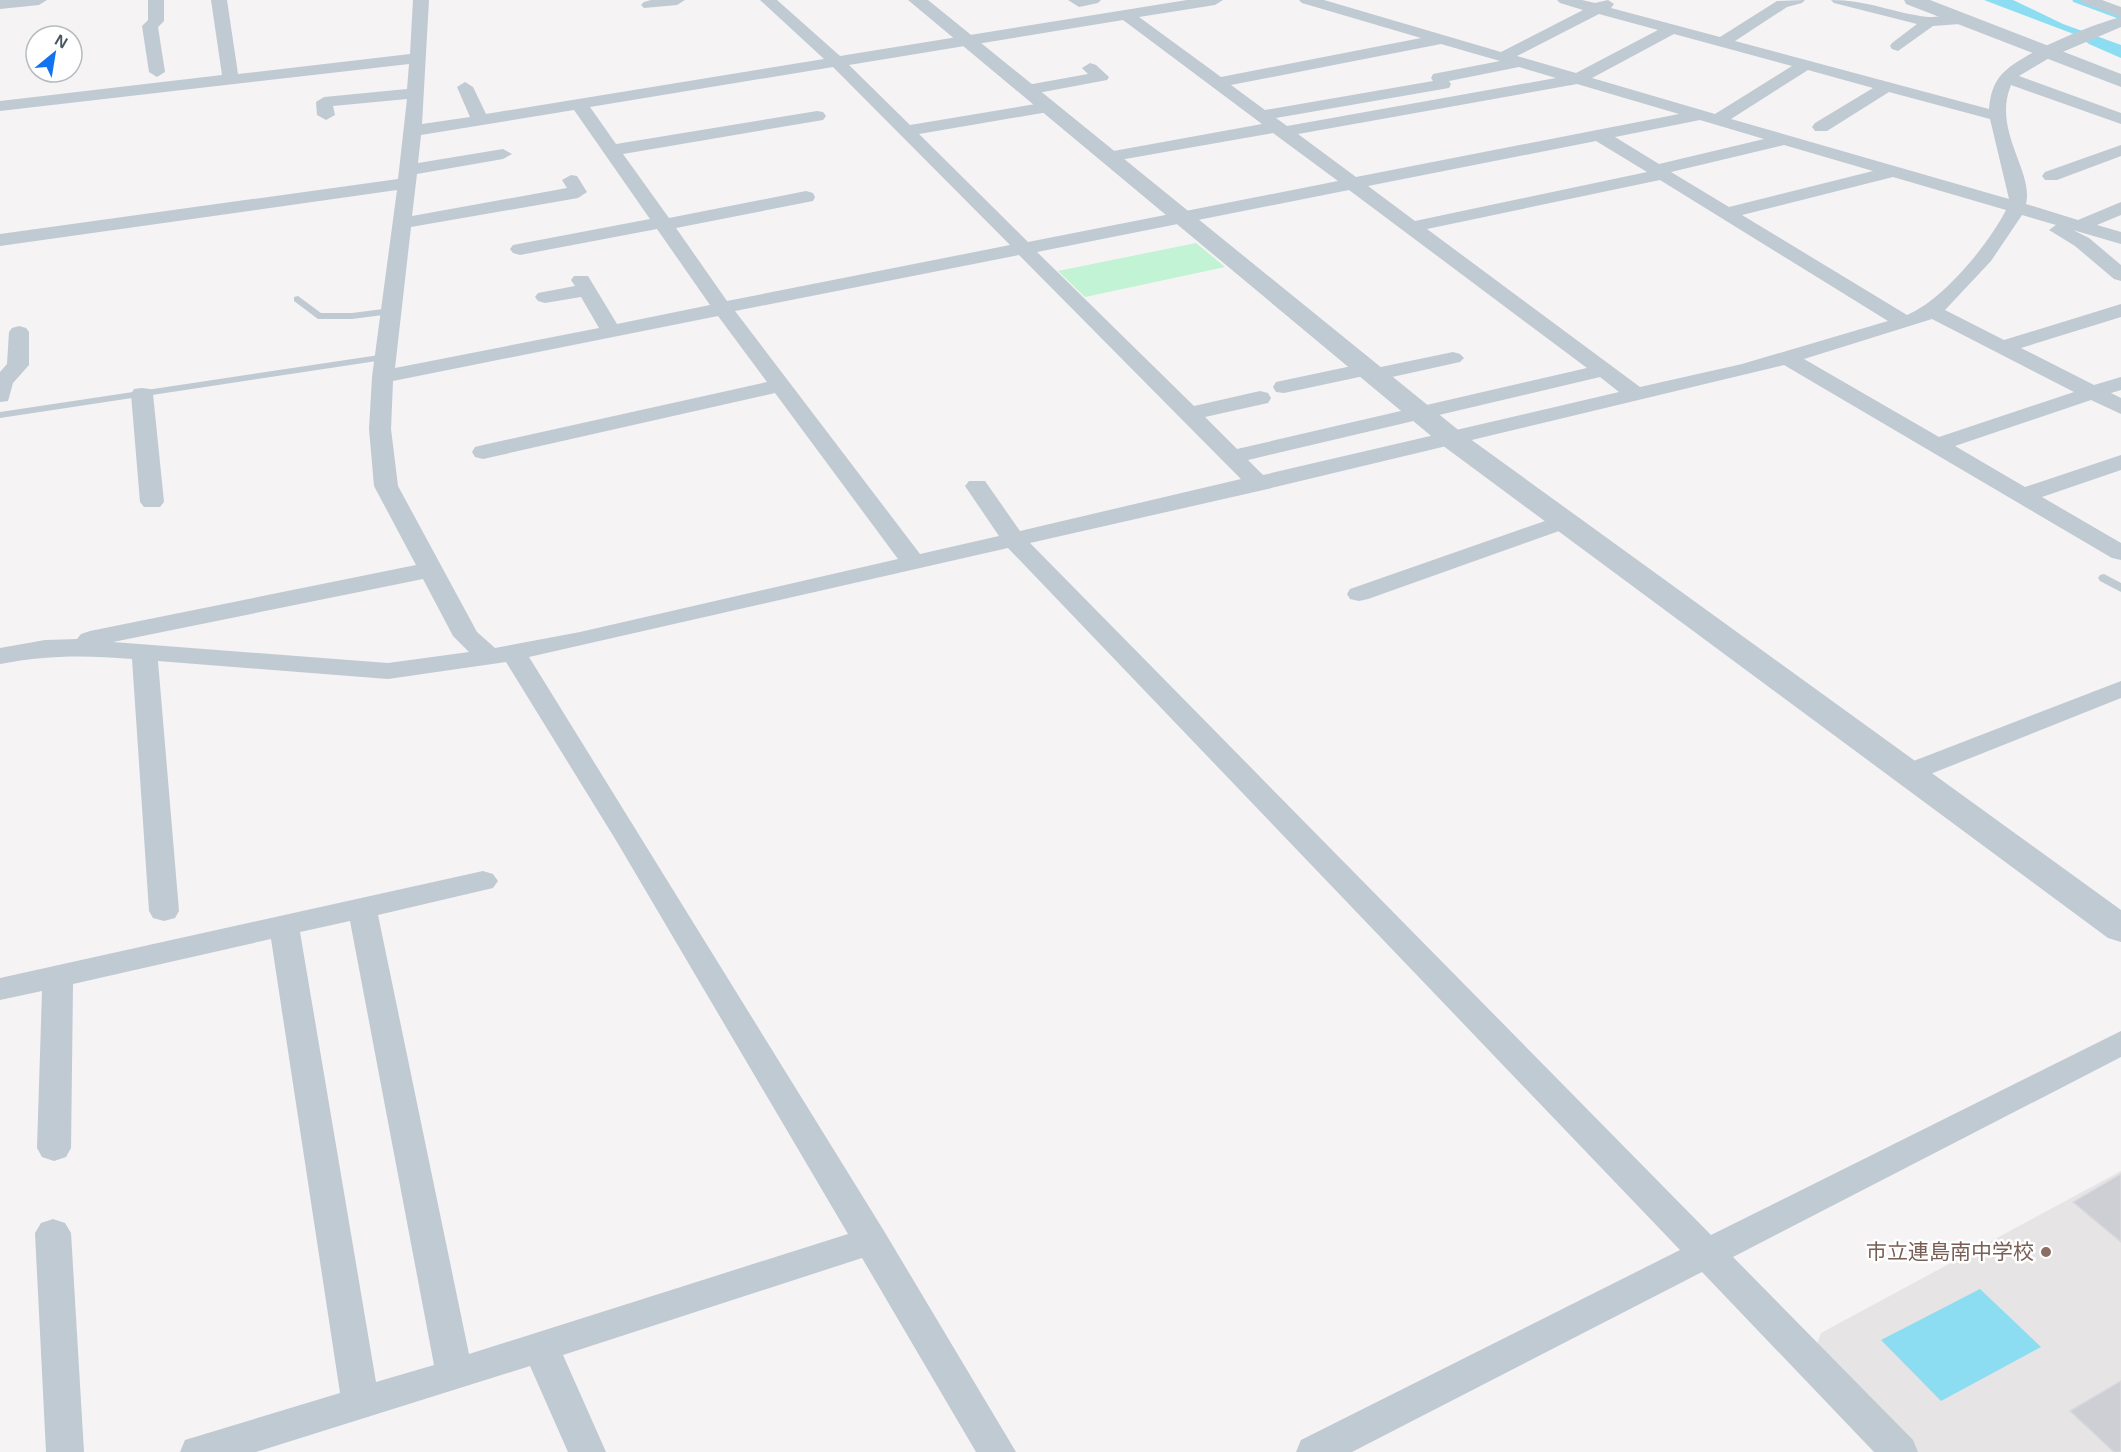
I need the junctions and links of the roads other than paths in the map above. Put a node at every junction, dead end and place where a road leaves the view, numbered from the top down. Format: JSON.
{"nodes":[{"id":1,"x":39,"y":0,"type":"edge"},
{"id":2,"x":156,"y":0,"type":"edge"},
{"id":3,"x":219,"y":0,"type":"edge"},
{"id":4,"x":421,"y":0,"type":"edge"},
{"id":5,"x":677,"y":0,"type":"edge"},
{"id":6,"x":768,"y":0,"type":"edge"},
{"id":7,"x":917,"y":0,"type":"edge"},
{"id":8,"x":1076,"y":0,"type":"edge"},
{"id":9,"x":1093,"y":0,"type":"edge"},
{"id":10,"x":1215,"y":0,"type":"edge"},
{"id":11,"x":1307,"y":0,"type":"edge"},
{"id":12,"x":1565,"y":0,"type":"edge"},
{"id":13,"x":1615,"y":0,"type":"edge"},
{"id":14,"x":1797,"y":0,"type":"edge"},
{"id":15,"x":1839,"y":0,"type":"edge"},
{"id":16,"x":1913,"y":0,"type":"edge"},
{"id":17,"x":2088,"y":0,"type":"edge"},
{"id":18,"x":0,"y":4,"type":"edge"},
{"id":19,"x":649,"y":5,"type":"dead end"},
{"id":20,"x":1597,"y":9,"type":"junction"},
{"id":21,"x":2121,"y":12,"type":"edge"},
{"id":22,"x":1125,"y":14,"type":"junction"},
{"id":23,"x":1960,"y":19,"type":"junction"},
{"id":24,"x":1929,"y":22,"type":"junction"},
{"id":25,"x":2121,"y":22,"type":"edge"},
{"id":26,"x":1672,"y":28,"type":"junction"},
{"id":27,"x":2100,"y":31,"type":"junction"},
{"id":28,"x":2121,"y":35,"type":"edge"},
{"id":29,"x":965,"y":39,"type":"junction"},
{"id":30,"x":1442,"y":40,"type":"junction"},
{"id":31,"x":1722,"y":42,"type":"junction"},
{"id":32,"x":1898,"y":46,"type":"dead end"},
{"id":33,"x":2050,"y":53,"type":"junction"},
{"id":34,"x":1503,"y":57,"type":"junction"},
{"id":35,"x":417,"y":58,"type":"junction"},
{"id":36,"x":1345,"y":58,"type":"junction"},
{"id":37,"x":836,"y":61,"type":"junction"},
{"id":38,"x":1521,"y":63,"type":"junction"},
{"id":39,"x":1805,"y":65,"type":"junction"},
{"id":40,"x":1090,"y":68,"type":"dead end"},
{"id":41,"x":157,"y":72,"type":"dead end"},
{"id":42,"x":1265,"y":74,"type":"junction"},
{"id":43,"x":2008,"y":78,"type":"junction"},
{"id":44,"x":1578,"y":79,"type":"junction"},
{"id":45,"x":231,"y":80,"type":"junction"},
{"id":46,"x":2121,"y":81,"type":"edge"},
{"id":47,"x":1217,"y":83,"type":"junction"},
{"id":48,"x":465,"y":87,"type":"dead end"},
{"id":49,"x":1886,"y":87,"type":"junction"},
{"id":50,"x":1394,"y":92,"type":"junction"},
{"id":51,"x":415,"y":93,"type":"junction"},
{"id":52,"x":1037,"y":98,"type":"junction"},
{"id":53,"x":579,"y":104,"type":"junction"},
{"id":54,"x":0,"y":106,"type":"edge"},
{"id":55,"x":1311,"y":107,"type":"junction"},
{"id":56,"x":326,"y":115,"type":"dead end"},
{"id":57,"x":817,"y":116,"type":"dead end"},
{"id":58,"x":1261,"y":116,"type":"junction"},
{"id":59,"x":1997,"y":116,"type":"junction"},
{"id":60,"x":1709,"y":117,"type":"junction"},
{"id":61,"x":2121,"y":119,"type":"edge"},
{"id":62,"x":480,"y":120,"type":"junction"},
{"id":63,"x":1821,"y":127,"type":"dead end"},
{"id":64,"x":1280,"y":130,"type":"junction"},
{"id":65,"x":412,"y":131,"type":"junction"},
{"id":66,"x":906,"y":131,"type":"junction"},
{"id":67,"x":1599,"y":135,"type":"junction"},
{"id":68,"x":1784,"y":139,"type":"junction"},
{"id":69,"x":612,"y":150,"type":"junction"},
{"id":70,"x":2121,"y":150,"type":"edge"},
{"id":71,"x":503,"y":154,"type":"dead end"},
{"id":72,"x":1108,"y":157,"type":"junction"},
{"id":73,"x":1893,"y":171,"type":"junction"},
{"id":74,"x":1659,"y":172,"type":"junction"},
{"id":75,"x":2051,"y":176,"type":"dead end"},
{"id":76,"x":407,"y":177,"type":"junction"},
{"id":77,"x":571,"y":180,"type":"dead end"},
{"id":78,"x":1352,"y":183,"type":"junction"},
{"id":79,"x":806,"y":197,"type":"dead end"},
{"id":80,"x":2018,"y":208,"type":"junction"},
{"id":81,"x":2121,"y":208,"type":"edge"},
{"id":82,"x":1726,"y":213,"type":"junction"},
{"id":83,"x":1180,"y":216,"type":"junction"},
{"id":84,"x":402,"y":223,"type":"junction"},
{"id":85,"x":663,"y":224,"type":"junction"},
{"id":86,"x":2079,"y":226,"type":"junction"},
{"id":87,"x":1411,"y":227,"type":"junction"},
{"id":88,"x":2121,"y":238,"type":"edge"},
{"id":89,"x":0,"y":240,"type":"edge"},
{"id":90,"x":520,"y":249,"type":"dead end"},
{"id":91,"x":1023,"y":249,"type":"junction"},
{"id":92,"x":2121,"y":275,"type":"edge"},
{"id":93,"x":545,"y":297,"type":"dead end"},
{"id":94,"x":298,"y":299,"type":"dead end"},
{"id":95,"x":722,"y":309,"type":"junction"},
{"id":96,"x":2121,"y":310,"type":"edge"},
{"id":97,"x":391,"y":311,"type":"junction"},
{"id":98,"x":1932,"y":311,"type":"junction"},
{"id":99,"x":1904,"y":322,"type":"junction"},
{"id":100,"x":19,"y":332,"type":"dead end"},
{"id":101,"x":612,"y":332,"type":"junction"},
{"id":102,"x":2002,"y":347,"type":"junction"},
{"id":103,"x":1786,"y":357,"type":"junction"},
{"id":104,"x":1453,"y":358,"type":"dead end"},
{"id":105,"x":385,"y":367,"type":"junction"},
{"id":106,"x":1604,"y":370,"type":"junction"},
{"id":107,"x":1370,"y":372,"type":"junction"},
{"id":108,"x":2121,"y":383,"type":"edge"},
{"id":109,"x":780,"y":386,"type":"junction"},
{"id":110,"x":1284,"y":387,"type":"dead end"},
{"id":111,"x":2092,"y":393,"type":"junction"},
{"id":112,"x":142,"y":394,"type":"junction"},
{"id":113,"x":1638,"y":395,"type":"junction"},
{"id":114,"x":0,"y":396,"type":"edge"},
{"id":115,"x":1260,"y":398,"type":"dead end"},
{"id":116,"x":2121,"y":407,"type":"edge"},
{"id":117,"x":1189,"y":414,"type":"junction"},
{"id":118,"x":1422,"y":414,"type":"junction"},
{"id":119,"x":0,"y":415,"type":"edge"},
{"id":120,"x":1452,"y":439,"type":"junction"},
{"id":121,"x":1937,"y":445,"type":"junction"},
{"id":122,"x":483,"y":452,"type":"dead end"},
{"id":123,"x":1232,"y":457,"type":"junction"},
{"id":124,"x":2121,"y":462,"type":"edge"},
{"id":125,"x":1259,"y":484,"type":"junction"},
{"id":126,"x":977,"y":486,"type":"dead end"},
{"id":127,"x":2023,"y":496,"type":"junction"},
{"id":128,"x":152,"y":502,"type":"dead end"},
{"id":129,"x":1565,"y":521,"type":"junction"},
{"id":130,"x":1014,"y":540,"type":"junction"},
{"id":131,"x":2121,"y":553,"type":"edge"},
{"id":132,"x":914,"y":563,"type":"junction"},
{"id":133,"x":430,"y":570,"type":"junction"},
{"id":134,"x":2104,"y":578,"type":"dead end"},
{"id":135,"x":2121,"y":588,"type":"edge"},
{"id":136,"x":1359,"y":594,"type":"dead end"},
{"id":137,"x":45,"y":648,"type":"junction"},
{"id":138,"x":144,"y":652,"type":"junction"},
{"id":139,"x":501,"y":655,"type":"junction"},
{"id":140,"x":0,"y":656,"type":"edge"},
{"id":141,"x":2121,"y":688,"type":"edge"},
{"id":142,"x":1908,"y":773,"type":"junction"},
{"id":143,"x":483,"y":881,"type":"dead end"},
{"id":144,"x":362,"y":908,"type":"junction"},
{"id":145,"x":164,"y":911,"type":"dead end"},
{"id":146,"x":284,"y":926,"type":"junction"},
{"id":147,"x":2121,"y":929,"type":"edge"},
{"id":148,"x":58,"y":976,"type":"junction"},
{"id":149,"x":0,"y":989,"type":"edge"},
{"id":150,"x":2121,"y":1043,"type":"edge"},
{"id":151,"x":54,"y":1148,"type":"dead end"},
{"id":152,"x":53,"y":1233,"type":"dead end"},
{"id":153,"x":872,"y":1241,"type":"junction"},
{"id":154,"x":1706,"y":1253,"type":"junction"},
{"id":155,"x":540,"y":1346,"type":"junction"},
{"id":156,"x":454,"y":1372,"type":"junction"},
{"id":157,"x":361,"y":1404,"type":"junction"},
{"id":158,"x":65,"y":1452,"type":"edge"},
{"id":159,"x":199,"y":1452,"type":"edge"},
{"id":160,"x":587,"y":1452,"type":"edge"},
{"id":161,"x":997,"y":1452,"type":"edge"},
{"id":162,"x":1315,"y":1452,"type":"edge"},
{"id":163,"x":1898,"y":1452,"type":"edge"}],
"edges":[{"from":1,"to":18,"type":"street"},
{"from":2,"to":41,"type":"street"},
{"from":3,"to":45,"type":"street"},
{"from":4,"to":35,"type":"street"},
{"from":5,"to":19,"type":"street"},
{"from":6,"to":37,"type":"street"},
{"from":7,"to":29,"type":"street"},
{"from":8,"to":9,"type":"street"},
{"from":10,"to":22,"type":"street"},
{"from":11,"to":30,"type":"street"},
{"from":12,"to":20,"type":"street"},
{"from":13,"to":20,"type":"street"},
{"from":14,"to":31,"type":"street"},
{"from":15,"to":24,"type":"street"},
{"from":16,"to":23,"type":"street"},
{"from":17,"to":21,"type":"street"},
{"from":20,"to":26,"type":"street"},
{"from":20,"to":34,"type":"street"},
{"from":22,"to":29,"type":"street"},
{"from":22,"to":47,"type":"street"},
{"from":23,"to":24,"type":"street"},
{"from":23,"to":33,"type":"street"},
{"from":24,"to":32,"type":"street"},
{"from":25,"to":27,"type":"street"},
{"from":26,"to":31,"type":"street"},
{"from":26,"to":44,"type":"street"},
{"from":27,"to":28,"type":"street"},
{"from":27,"to":33,"type":"street"},
{"from":29,"to":37,"type":"street"},
{"from":29,"to":52,"type":"street"},
{"from":30,"to":34,"type":"street"},
{"from":30,"to":36,"type":"street"},
{"from":31,"to":39,"type":"street"},
{"from":33,"to":43,"type":"street"},
{"from":33,"to":46,"type":"street"},
{"from":34,"to":38,"type":"street"},
{"from":35,"to":45,"type":"street"},
{"from":35,"to":51,"type":"street"},
{"from":36,"to":42,"type":"street"},
{"from":36,"to":50,"type":"street"},
{"from":37,"to":53,"type":"street"},
{"from":37,"to":66,"type":"street"},
{"from":38,"to":44,"type":"street"},
{"from":38,"to":50,"type":"street"},
{"from":39,"to":49,"type":"street"},
{"from":39,"to":60,"type":"street"},
{"from":40,"to":52,"type":"street"},
{"from":42,"to":47,"type":"street"},
{"from":42,"to":55,"type":"street"},
{"from":43,"to":59,"type":"street"},
{"from":43,"to":61,"type":"street"},
{"from":44,"to":60,"type":"street"},
{"from":44,"to":64,"type":"street"},
{"from":45,"to":54,"type":"street"},
{"from":47,"to":58,"type":"street"},
{"from":48,"to":62,"type":"street"},
{"from":49,"to":59,"type":"street"},
{"from":49,"to":63,"type":"street"},
{"from":50,"to":55,"type":"street"},
{"from":51,"to":56,"type":"street"},
{"from":51,"to":65,"type":"street"},
{"from":52,"to":66,"type":"street"},
{"from":52,"to":72,"type":"street"},
{"from":53,"to":62,"type":"street"},
{"from":53,"to":69,"type":"street"},
{"from":55,"to":58,"type":"street"},
{"from":57,"to":69,"type":"street"},
{"from":58,"to":64,"type":"street"},
{"from":59,"to":80,"type":"street"},
{"from":60,"to":67,"type":"street"},
{"from":60,"to":68,"type":"street"},
{"from":62,"to":65,"type":"street"},
{"from":64,"to":72,"type":"street"},
{"from":64,"to":78,"type":"street"},
{"from":65,"to":76,"type":"street"},
{"from":66,"to":91,"type":"street"},
{"from":67,"to":74,"type":"street"},
{"from":67,"to":78,"type":"street"},
{"from":68,"to":73,"type":"street"},
{"from":68,"to":74,"type":"street"},
{"from":69,"to":85,"type":"street"},
{"from":70,"to":75,"type":"street"},
{"from":71,"to":76,"type":"street"},
{"from":72,"to":83,"type":"street"},
{"from":73,"to":80,"type":"street"},
{"from":73,"to":82,"type":"street"},
{"from":74,"to":82,"type":"street"},
{"from":74,"to":87,"type":"street"},
{"from":76,"to":84,"type":"street"},
{"from":76,"to":89,"type":"street"},
{"from":77,"to":84,"type":"street"},
{"from":78,"to":83,"type":"street"},
{"from":78,"to":87,"type":"street"},
{"from":79,"to":85,"type":"street"},
{"from":80,"to":86,"type":"street"},
{"from":80,"to":92,"type":"street"},
{"from":80,"to":98,"type":"street"},
{"from":81,"to":86,"type":"street"},
{"from":82,"to":99,"type":"street"},
{"from":83,"to":91,"type":"street"},
{"from":83,"to":107,"type":"street"},
{"from":84,"to":97,"type":"street"},
{"from":85,"to":90,"type":"street"},
{"from":85,"to":95,"type":"street"},
{"from":86,"to":88,"type":"street"},
{"from":87,"to":106,"type":"street"},
{"from":91,"to":95,"type":"street"},
{"from":91,"to":117,"type":"street"},
{"from":93,"to":101,"type":"street"},
{"from":94,"to":97,"type":"lane"},
{"from":95,"to":101,"type":"street"},
{"from":95,"to":109,"type":"street"},
{"from":96,"to":102,"type":"street"},
{"from":97,"to":105,"type":"street"},
{"from":98,"to":99,"type":"street"},
{"from":98,"to":102,"type":"street"},
{"from":99,"to":103,"type":"street"},
{"from":100,"to":114,"type":"street"},
{"from":101,"to":105,"type":"street"},
{"from":102,"to":111,"type":"street"},
{"from":103,"to":113,"type":"street"},
{"from":103,"to":121,"type":"street"},
{"from":104,"to":107,"type":"street"},
{"from":105,"to":112,"type":"lane"},
{"from":105,"to":133,"type":"street"},
{"from":106,"to":113,"type":"street"},
{"from":106,"to":118,"type":"street"},
{"from":107,"to":110,"type":"street"},
{"from":107,"to":118,"type":"street"},
{"from":108,"to":111,"type":"street"},
{"from":109,"to":122,"type":"street"},
{"from":109,"to":132,"type":"street"},
{"from":111,"to":116,"type":"street"},
{"from":111,"to":121,"type":"street"},
{"from":112,"to":119,"type":"lane"},
{"from":112,"to":128,"type":"street"},
{"from":113,"to":120,"type":"street"},
{"from":115,"to":117,"type":"street"},
{"from":117,"to":123,"type":"street"},
{"from":118,"to":120,"type":"street"},
{"from":118,"to":123,"type":"street"},
{"from":120,"to":125,"type":"street"},
{"from":120,"to":129,"type":"street"},
{"from":121,"to":127,"type":"street"},
{"from":123,"to":125,"type":"street"},
{"from":124,"to":127,"type":"street"},
{"from":125,"to":130,"type":"street"},
{"from":126,"to":130,"type":"street"},
{"from":127,"to":131,"type":"street"},
{"from":129,"to":136,"type":"street"},
{"from":129,"to":142,"type":"street"},
{"from":130,"to":132,"type":"street"},
{"from":130,"to":154,"type":"street"},
{"from":132,"to":139,"type":"street"},
{"from":133,"to":137,"type":"street"},
{"from":133,"to":139,"type":"street"},
{"from":134,"to":135,"type":"lane"},
{"from":137,"to":138,"type":"street"},
{"from":137,"to":140,"type":"street"},
{"from":138,"to":139,"type":"street"},
{"from":138,"to":145,"type":"street"},
{"from":139,"to":153,"type":"street"},
{"from":141,"to":142,"type":"street"},
{"from":142,"to":147,"type":"street"},
{"from":143,"to":144,"type":"street"},
{"from":144,"to":146,"type":"street"},
{"from":144,"to":156,"type":"street"},
{"from":146,"to":148,"type":"street"},
{"from":146,"to":157,"type":"street"},
{"from":148,"to":149,"type":"street"},
{"from":148,"to":151,"type":"street"},
{"from":150,"to":154,"type":"street"},
{"from":152,"to":158,"type":"street"},
{"from":153,"to":155,"type":"street"},
{"from":153,"to":161,"type":"street"},
{"from":154,"to":162,"type":"street"},
{"from":154,"to":163,"type":"street"},
{"from":155,"to":156,"type":"street"},
{"from":155,"to":160,"type":"street"},
{"from":156,"to":157,"type":"street"},
{"from":157,"to":159,"type":"street"}]}
